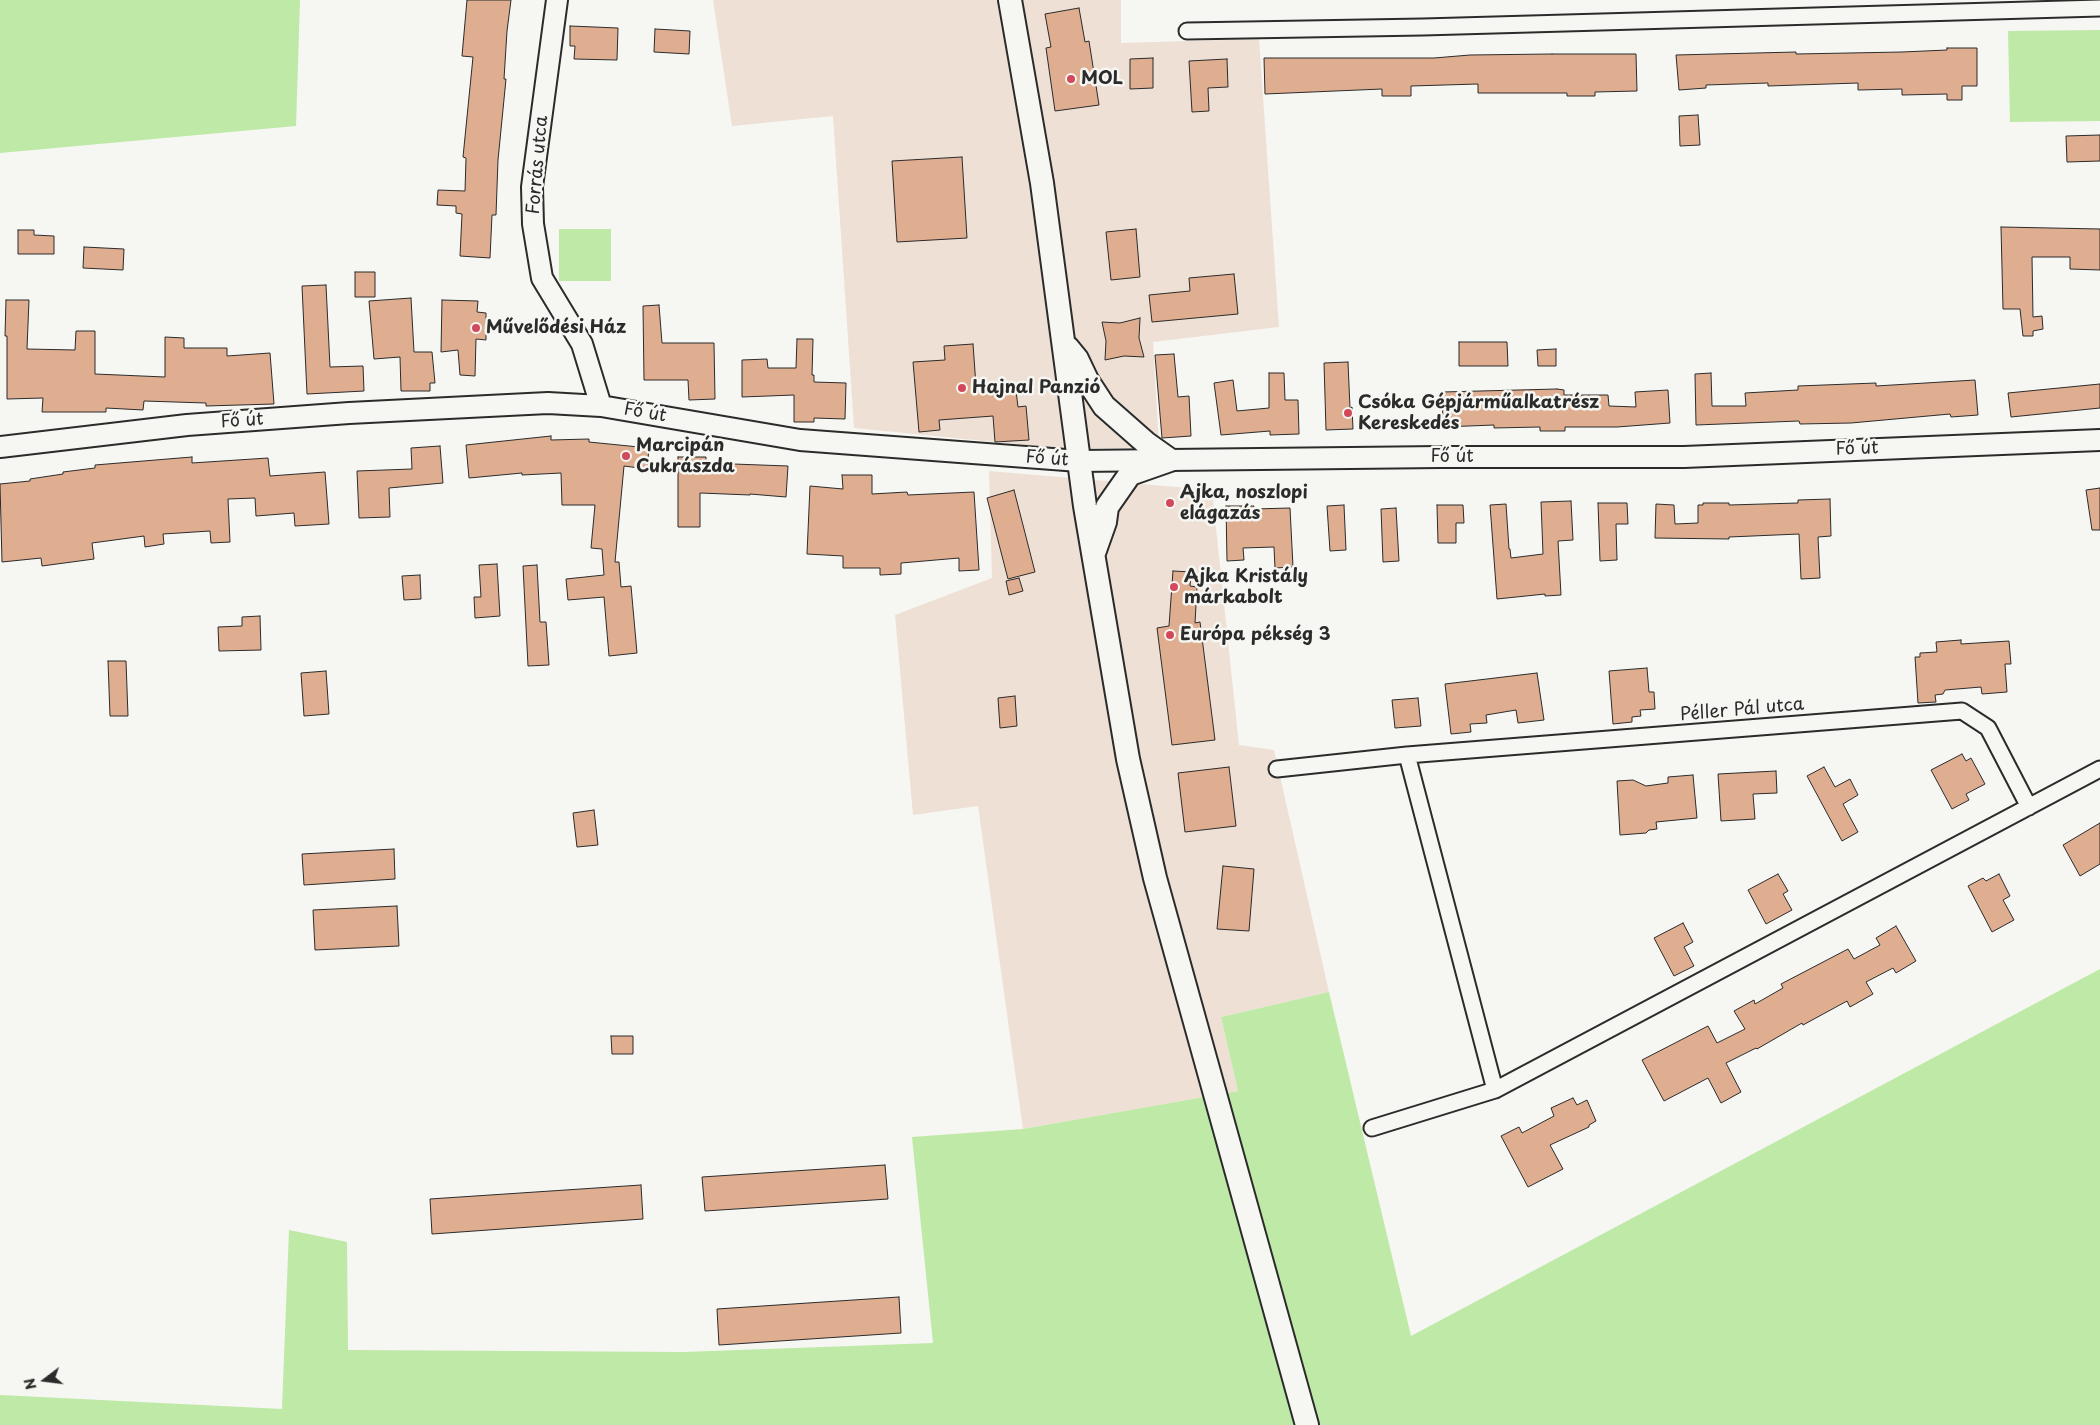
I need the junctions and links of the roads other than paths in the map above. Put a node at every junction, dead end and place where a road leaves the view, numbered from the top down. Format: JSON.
{"nodes":[{"id":1,"x":557,"y":0,"type":"edge"},
{"id":2,"x":1010,"y":0,"type":"edge"},
{"id":3,"x":2014,"y":6,"type":"edge"},
{"id":4,"x":2100,"y":8,"type":"edge"},
{"id":5,"x":1187,"y":31,"type":"dead end"},
{"id":6,"x":1064,"y":344,"type":"junction"},
{"id":7,"x":601,"y":406,"type":"junction"},
{"id":8,"x":2100,"y":440,"type":"edge"},
{"id":9,"x":0,"y":447,"type":"edge"},
{"id":10,"x":1170,"y":460,"type":"junction"},
{"id":11,"x":1079,"y":461,"type":"junction"},
{"id":12,"x":1093,"y":555,"type":"junction"},
{"id":13,"x":1407,"y":755,"type":"junction"},
{"id":14,"x":1277,"y":769,"type":"dead end"},
{"id":15,"x":2100,"y":769,"type":"edge"},
{"id":16,"x":2029,"y":807,"type":"junction"},
{"id":17,"x":1495,"y":1090,"type":"junction"},
{"id":18,"x":1372,"y":1128,"type":"dead end"},
{"id":19,"x":1307,"y":1425,"type":"edge"}],
"edges":[{"from":1,"to":7,"type":"main road","name":"Forrás utca"},
{"from":2,"to":6,"type":"main road"},
{"from":3,"to":4,"type":"street"},
{"from":3,"to":5,"type":"street"},
{"from":6,"to":10,"type":"main road"},
{"from":6,"to":11,"type":"main road"},
{"from":7,"to":9,"type":"main road","name":"Fő út"},
{"from":7,"to":11,"type":"main road","name":"Fő út"},
{"from":8,"to":10,"type":"main road","name":"Fő út"},
{"from":10,"to":11,"type":"main road","name":"Fő út"},
{"from":10,"to":12,"type":"main road"},
{"from":11,"to":12,"type":"main road"},
{"from":12,"to":19,"type":"main road"},
{"from":13,"to":14,"type":"street","name":"Péller Pál utca"},
{"from":13,"to":16,"type":"street","name":"Péller Pál utca"},
{"from":13,"to":17,"type":"street"},
{"from":15,"to":16,"type":"street"},
{"from":16,"to":17,"type":"street"},
{"from":17,"to":18,"type":"street"}]}
